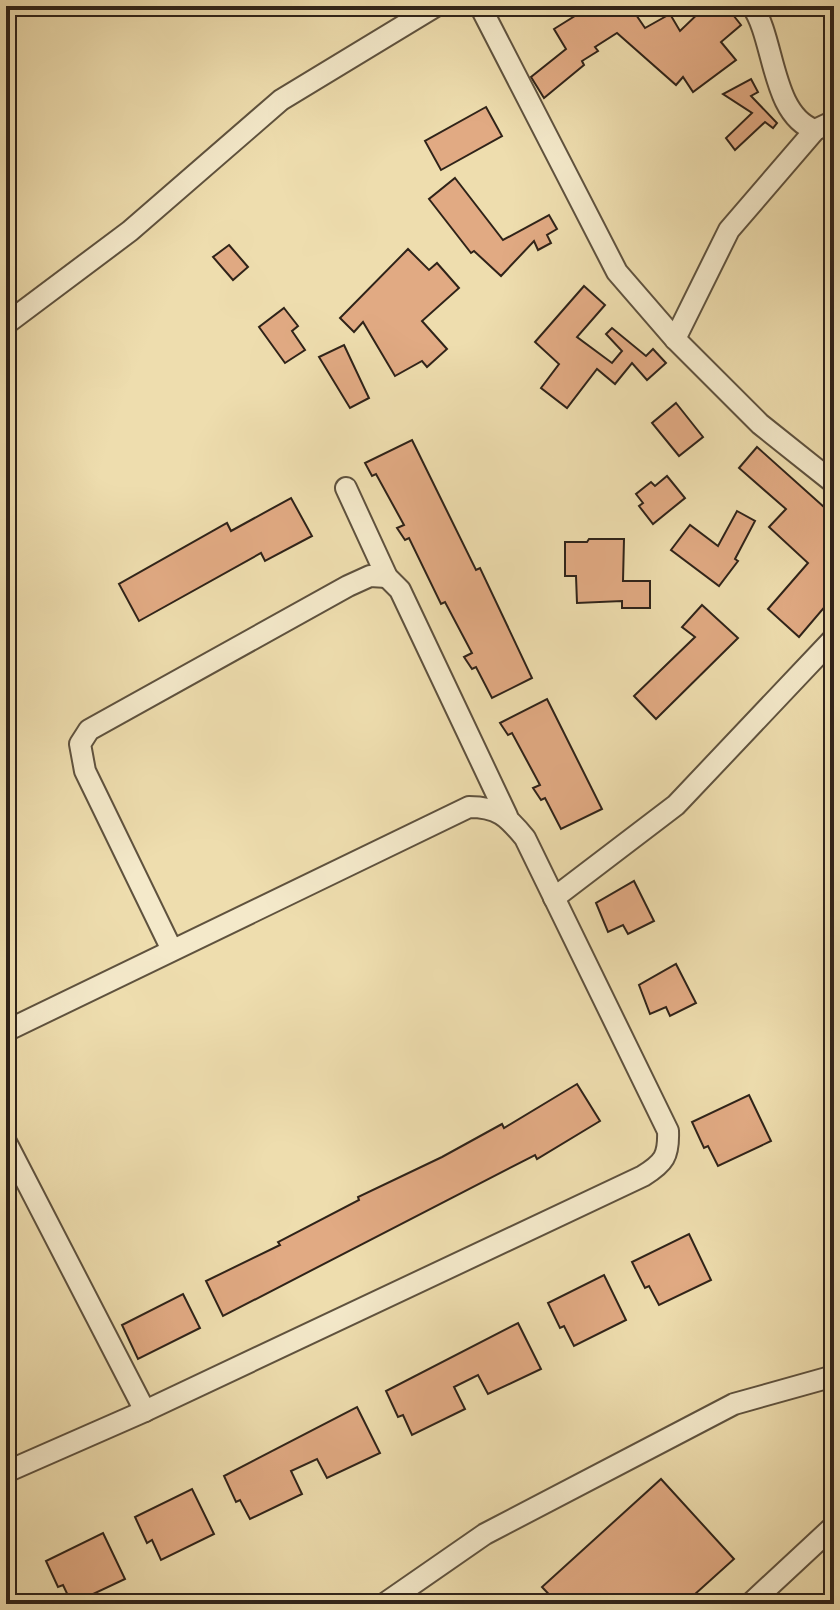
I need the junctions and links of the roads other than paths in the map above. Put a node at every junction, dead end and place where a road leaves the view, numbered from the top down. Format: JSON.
{"nodes":[{"id":1,"x":436,"y":6,"type":"edge"},
{"id":2,"x":480,"y":6,"type":"edge"},
{"id":3,"x":752,"y":6,"type":"edge"},
{"id":4,"x":825,"y":125,"type":"edge"},
{"id":5,"x":6,"y":324,"type":"edge"},
{"id":6,"x":675,"y":339,"type":"junction"},
{"id":7,"x":834,"y":483,"type":"edge"},
{"id":8,"x":346,"y":488,"type":"dead end"},
{"id":9,"x":387,"y":577,"type":"junction"},
{"id":10,"x":834,"y":638,"type":"edge"},
{"id":11,"x":507,"y":816,"type":"junction"},
{"id":12,"x":554,"y":898,"type":"junction"},
{"id":13,"x":172,"y":950,"type":"junction"},
{"id":14,"x":6,"y":1031,"type":"edge"},
{"id":15,"x":8,"y":1149,"type":"edge"},
{"id":16,"x":834,"y":1376,"type":"edge"},
{"id":17,"x":145,"y":1411,"type":"junction"},
{"id":18,"x":6,"y":1472,"type":"edge"},
{"id":19,"x":834,"y":1526,"type":"edge"},
{"id":20,"x":384,"y":1604,"type":"edge"},
{"id":21,"x":750,"y":1604,"type":"edge"}],
"edges":[{"from":1,"to":5,"type":"street"},
{"from":2,"to":6,"type":"street"},
{"from":3,"to":4,"type":"street"},
{"from":4,"to":6,"type":"street"},
{"from":6,"to":7,"type":"street"},
{"from":8,"to":9,"type":"street"},
{"from":9,"to":11,"type":"street"},
{"from":9,"to":13,"type":"street"},
{"from":10,"to":12,"type":"street"},
{"from":11,"to":12,"type":"street"},
{"from":11,"to":13,"type":"street"},
{"from":12,"to":17,"type":"street"},
{"from":13,"to":14,"type":"street"},
{"from":15,"to":17,"type":"street"},
{"from":16,"to":20,"type":"street"},
{"from":17,"to":18,"type":"street"},
{"from":19,"to":21,"type":"street"}]}
